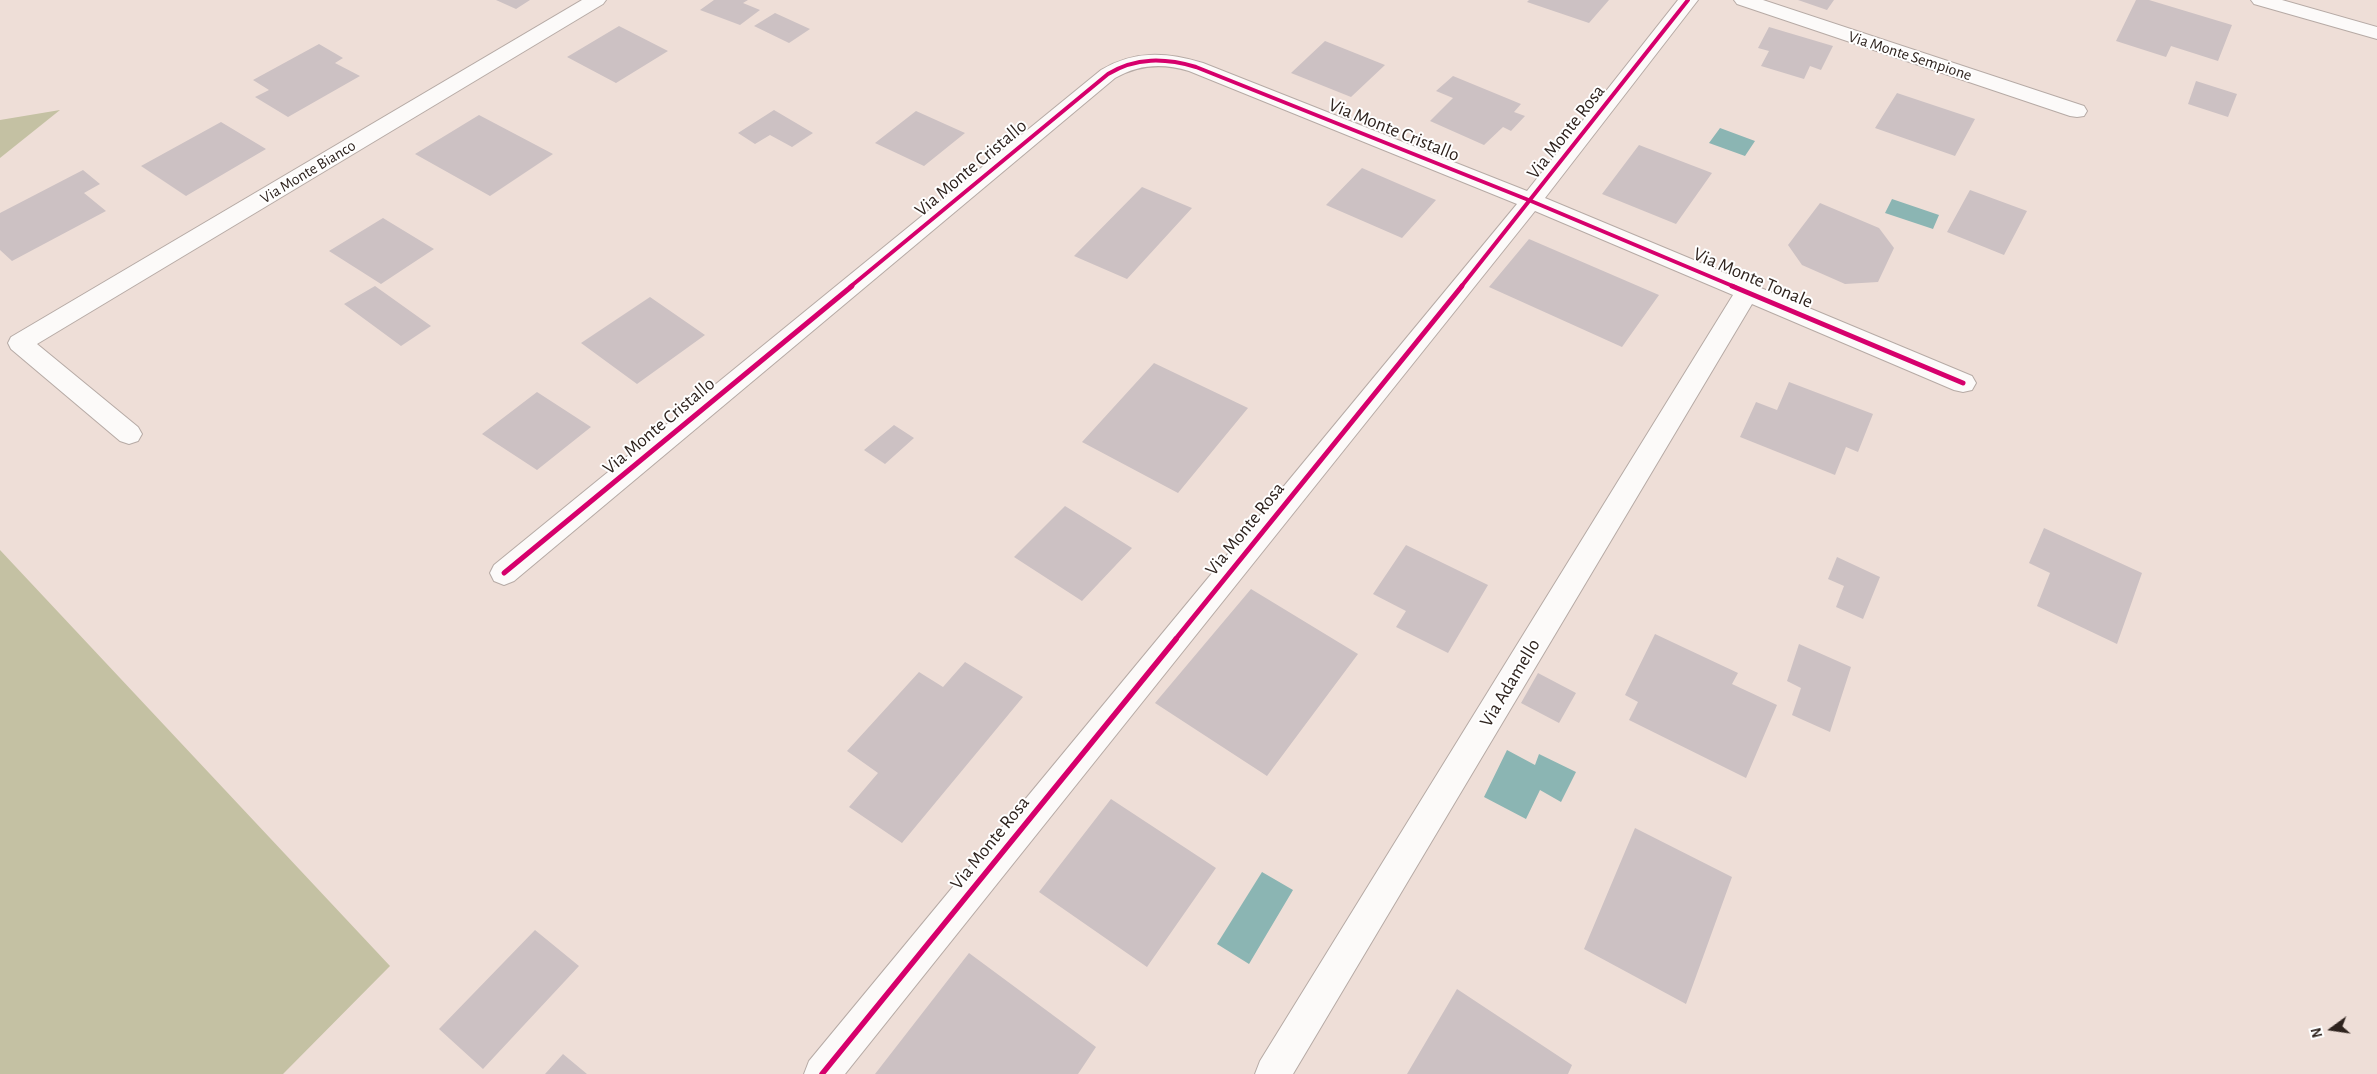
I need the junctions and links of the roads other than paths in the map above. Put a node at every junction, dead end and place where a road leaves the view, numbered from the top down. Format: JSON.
{"nodes":[{"id":1,"x":596,"y":0,"type":"edge"},
{"id":2,"x":1688,"y":0,"type":"edge"},
{"id":3,"x":1744,"y":0,"type":"edge"},
{"id":4,"x":2261,"y":0,"type":"edge"},
{"id":5,"x":2377,"y":33,"type":"edge"},
{"id":6,"x":2077,"y":111,"type":"dead end"},
{"id":7,"x":1531,"y":201,"type":"junction"},
{"id":8,"x":1746,"y":292,"type":"junction"},
{"id":9,"x":1963,"y":383,"type":"dead end"},
{"id":10,"x":129,"y":434,"type":"dead end"},
{"id":11,"x":504,"y":573,"type":"dead end"},
{"id":12,"x":822,"y":1074,"type":"edge"},
{"id":13,"x":1273,"y":1074,"type":"edge"}],
"edges":[{"from":1,"to":10,"type":"street","name":"Via Monte Bianco"},
{"from":2,"to":7,"type":"street","name":"Via Monte Rosa"},
{"from":3,"to":6,"type":"street","name":"Via Monte Sempione"},
{"from":4,"to":5,"type":"street"},
{"from":7,"to":8,"type":"street","name":"Via Monte Tonale"},
{"from":7,"to":11,"type":"street","name":"Via Monte Cristallo"},
{"from":7,"to":12,"type":"street","name":"Via Monte Rosa"},
{"from":8,"to":9,"type":"street","name":"Via Monte Tonale"},
{"from":8,"to":13,"type":"street","name":"Via Adamello"}]}
